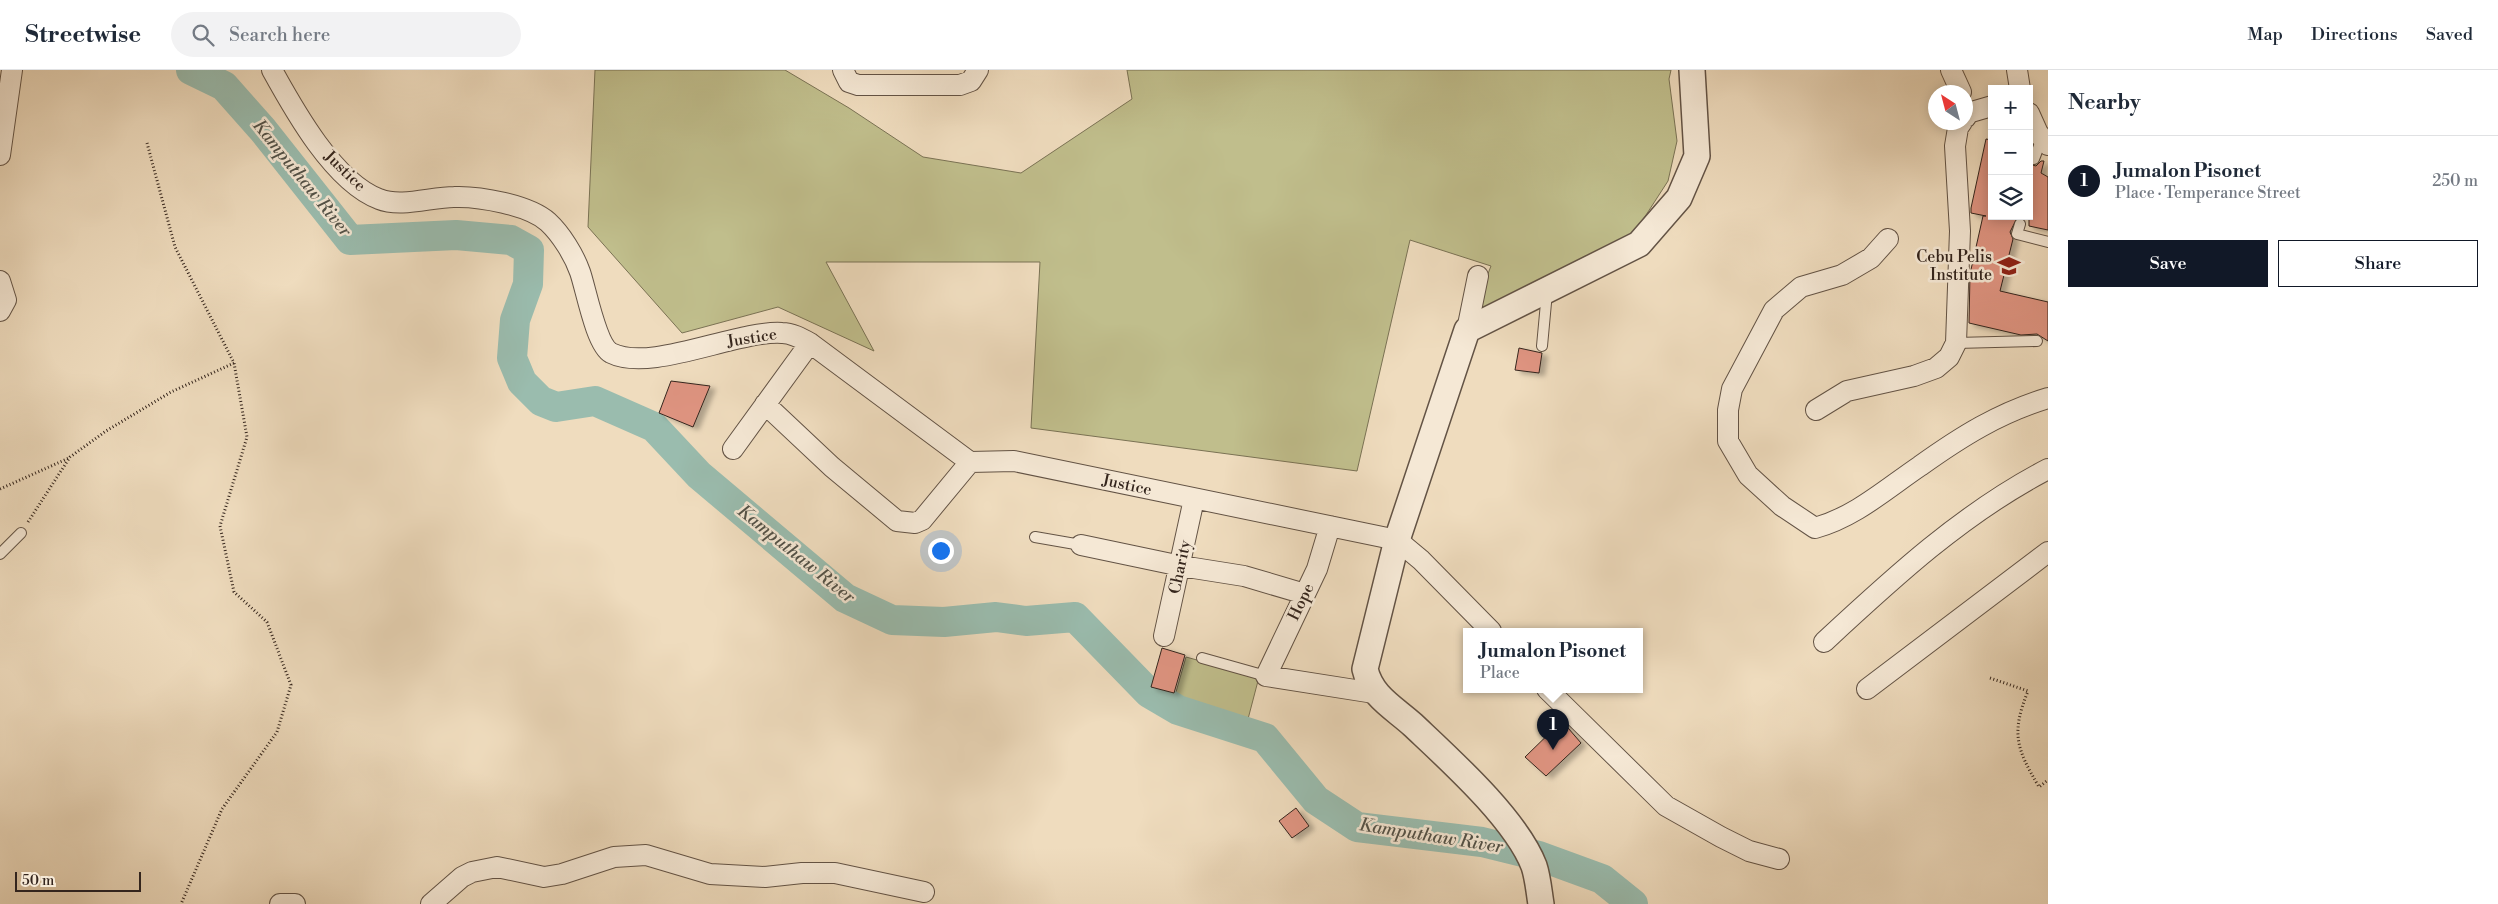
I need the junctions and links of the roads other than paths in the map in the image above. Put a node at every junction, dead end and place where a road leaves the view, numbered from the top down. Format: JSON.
{"nodes":[{"id":1,"x":12,"y":70,"type":"edge"},
{"id":2,"x":272,"y":70,"type":"edge"},
{"id":3,"x":978,"y":70,"type":"edge"},
{"id":4,"x":1692,"y":70,"type":"edge"},
{"id":5,"x":1951,"y":70,"type":"edge"},
{"id":6,"x":2016,"y":70,"type":"edge"},
{"id":7,"x":843,"y":72,"type":"edge"},
{"id":8,"x":1958,"y":85,"type":"edge"},
{"id":9,"x":2019,"y":85,"type":"edge"},
{"id":10,"x":1988,"y":107,"type":"edge"},
{"id":11,"x":1973,"y":112,"type":"edge"},
{"id":12,"x":2033,"y":123,"type":"edge"},
{"id":13,"x":1958,"y":130,"type":"edge"},
{"id":14,"x":2042,"y":147,"type":"edge"},
{"id":15,"x":0,"y":155,"type":"edge"},
{"id":16,"x":2020,"y":224,"type":"dead end"},
{"id":17,"x":1888,"y":239,"type":"dead end"},
{"id":18,"x":2048,"y":242,"type":"edge"},
{"id":19,"x":1478,"y":276,"type":"dead end"},
{"id":20,"x":0,"y":281,"type":"edge"},
{"id":21,"x":1548,"y":288,"type":"junction"},
{"id":22,"x":0,"y":311,"type":"edge"},
{"id":23,"x":1467,"y":330,"type":"junction"},
{"id":24,"x":2037,"y":341,"type":"dead end"},
{"id":25,"x":810,"y":343,"type":"junction"},
{"id":26,"x":1956,"y":343,"type":"junction"},
{"id":27,"x":1542,"y":346,"type":"dead end"},
{"id":28,"x":2048,"y":398,"type":"edge"},
{"id":29,"x":765,"y":404,"type":"junction"},
{"id":30,"x":1816,"y":410,"type":"dead end"},
{"id":31,"x":732,"y":449,"type":"dead end"},
{"id":32,"x":970,"y":462,"type":"junction"},
{"id":33,"x":2048,"y":469,"type":"edge"},
{"id":34,"x":1194,"y":499,"type":"junction"},
{"id":35,"x":1330,"y":526,"type":"junction"},
{"id":36,"x":21,"y":533,"type":"road end"},
{"id":37,"x":1036,"y":537,"type":"dead end"},
{"id":38,"x":1397,"y":540,"type":"junction"},
{"id":39,"x":1081,"y":545,"type":"joint"},
{"id":40,"x":2048,"y":552,"type":"edge"},
{"id":41,"x":0,"y":554,"type":"edge"},
{"id":42,"x":1181,"y":566,"type":"junction"},
{"id":43,"x":1305,"y":594,"type":"junction"},
{"id":44,"x":1488,"y":628,"type":"edge"},
{"id":45,"x":1164,"y":636,"type":"dead end"},
{"id":46,"x":1824,"y":642,"type":"dead end"},
{"id":47,"x":1202,"y":658,"type":"dead end"},
{"id":48,"x":1266,"y":676,"type":"junction"},
{"id":49,"x":1867,"y":689,"type":"dead end"},
{"id":50,"x":1374,"y":693,"type":"junction"},
{"id":51,"x":1551,"y":693,"type":"edge"},
{"id":52,"x":1779,"y":859,"type":"dead end"},
{"id":53,"x":924,"y":892,"type":"dead end"},
{"id":54,"x":280,"y":904,"type":"edge"},
{"id":55,"x":295,"y":904,"type":"edge"},
{"id":56,"x":431,"y":904,"type":"edge"},
{"id":57,"x":1541,"y":904,"type":"edge"}],
"edges":[{"from":1,"to":15,"type":"street"},
{"from":2,"to":25,"type":"street","name":"Justice"},
{"from":3,"to":7,"type":"street"},
{"from":4,"to":21,"type":"street"},
{"from":5,"to":8,"type":"street"},
{"from":6,"to":9,"type":"street"},
{"from":10,"to":11,"type":"street"},
{"from":12,"to":14,"type":"street"},
{"from":13,"to":26,"type":"street"},
{"from":16,"to":18,"type":"lane"},
{"from":17,"to":28,"type":"street"},
{"from":19,"to":23,"type":"street"},
{"from":20,"to":22,"type":"street"},
{"from":21,"to":23,"type":"street"},
{"from":21,"to":27,"type":"lane"},
{"from":23,"to":38,"type":"street"},
{"from":24,"to":26,"type":"lane"},
{"from":25,"to":29,"type":"street"},
{"from":25,"to":32,"type":"street","name":"Justice"},
{"from":26,"to":30,"type":"street"},
{"from":29,"to":31,"type":"street"},
{"from":29,"to":32,"type":"street"},
{"from":32,"to":34,"type":"street","name":"Justice"},
{"from":33,"to":46,"type":"street"},
{"from":34,"to":35,"type":"street","name":"Justice"},
{"from":34,"to":42,"type":"street","name":"Charity"},
{"from":35,"to":38,"type":"street","name":"Justice"},
{"from":35,"to":43,"type":"street","name":"Hope"},
{"from":36,"to":41,"type":"lane"},
{"from":37,"to":39,"type":"lane"},
{"from":38,"to":44,"type":"street"},
{"from":38,"to":50,"type":"street"},
{"from":39,"to":42,"type":"street"},
{"from":40,"to":49,"type":"street"},
{"from":42,"to":43,"type":"street"},
{"from":42,"to":45,"type":"street","name":"Charity"},
{"from":43,"to":48,"type":"street","name":"Hope"},
{"from":47,"to":48,"type":"lane"},
{"from":48,"to":50,"type":"street"},
{"from":50,"to":57,"type":"street"},
{"from":51,"to":52,"type":"street"},
{"from":53,"to":56,"type":"street"},
{"from":54,"to":55,"type":"street"}]}
